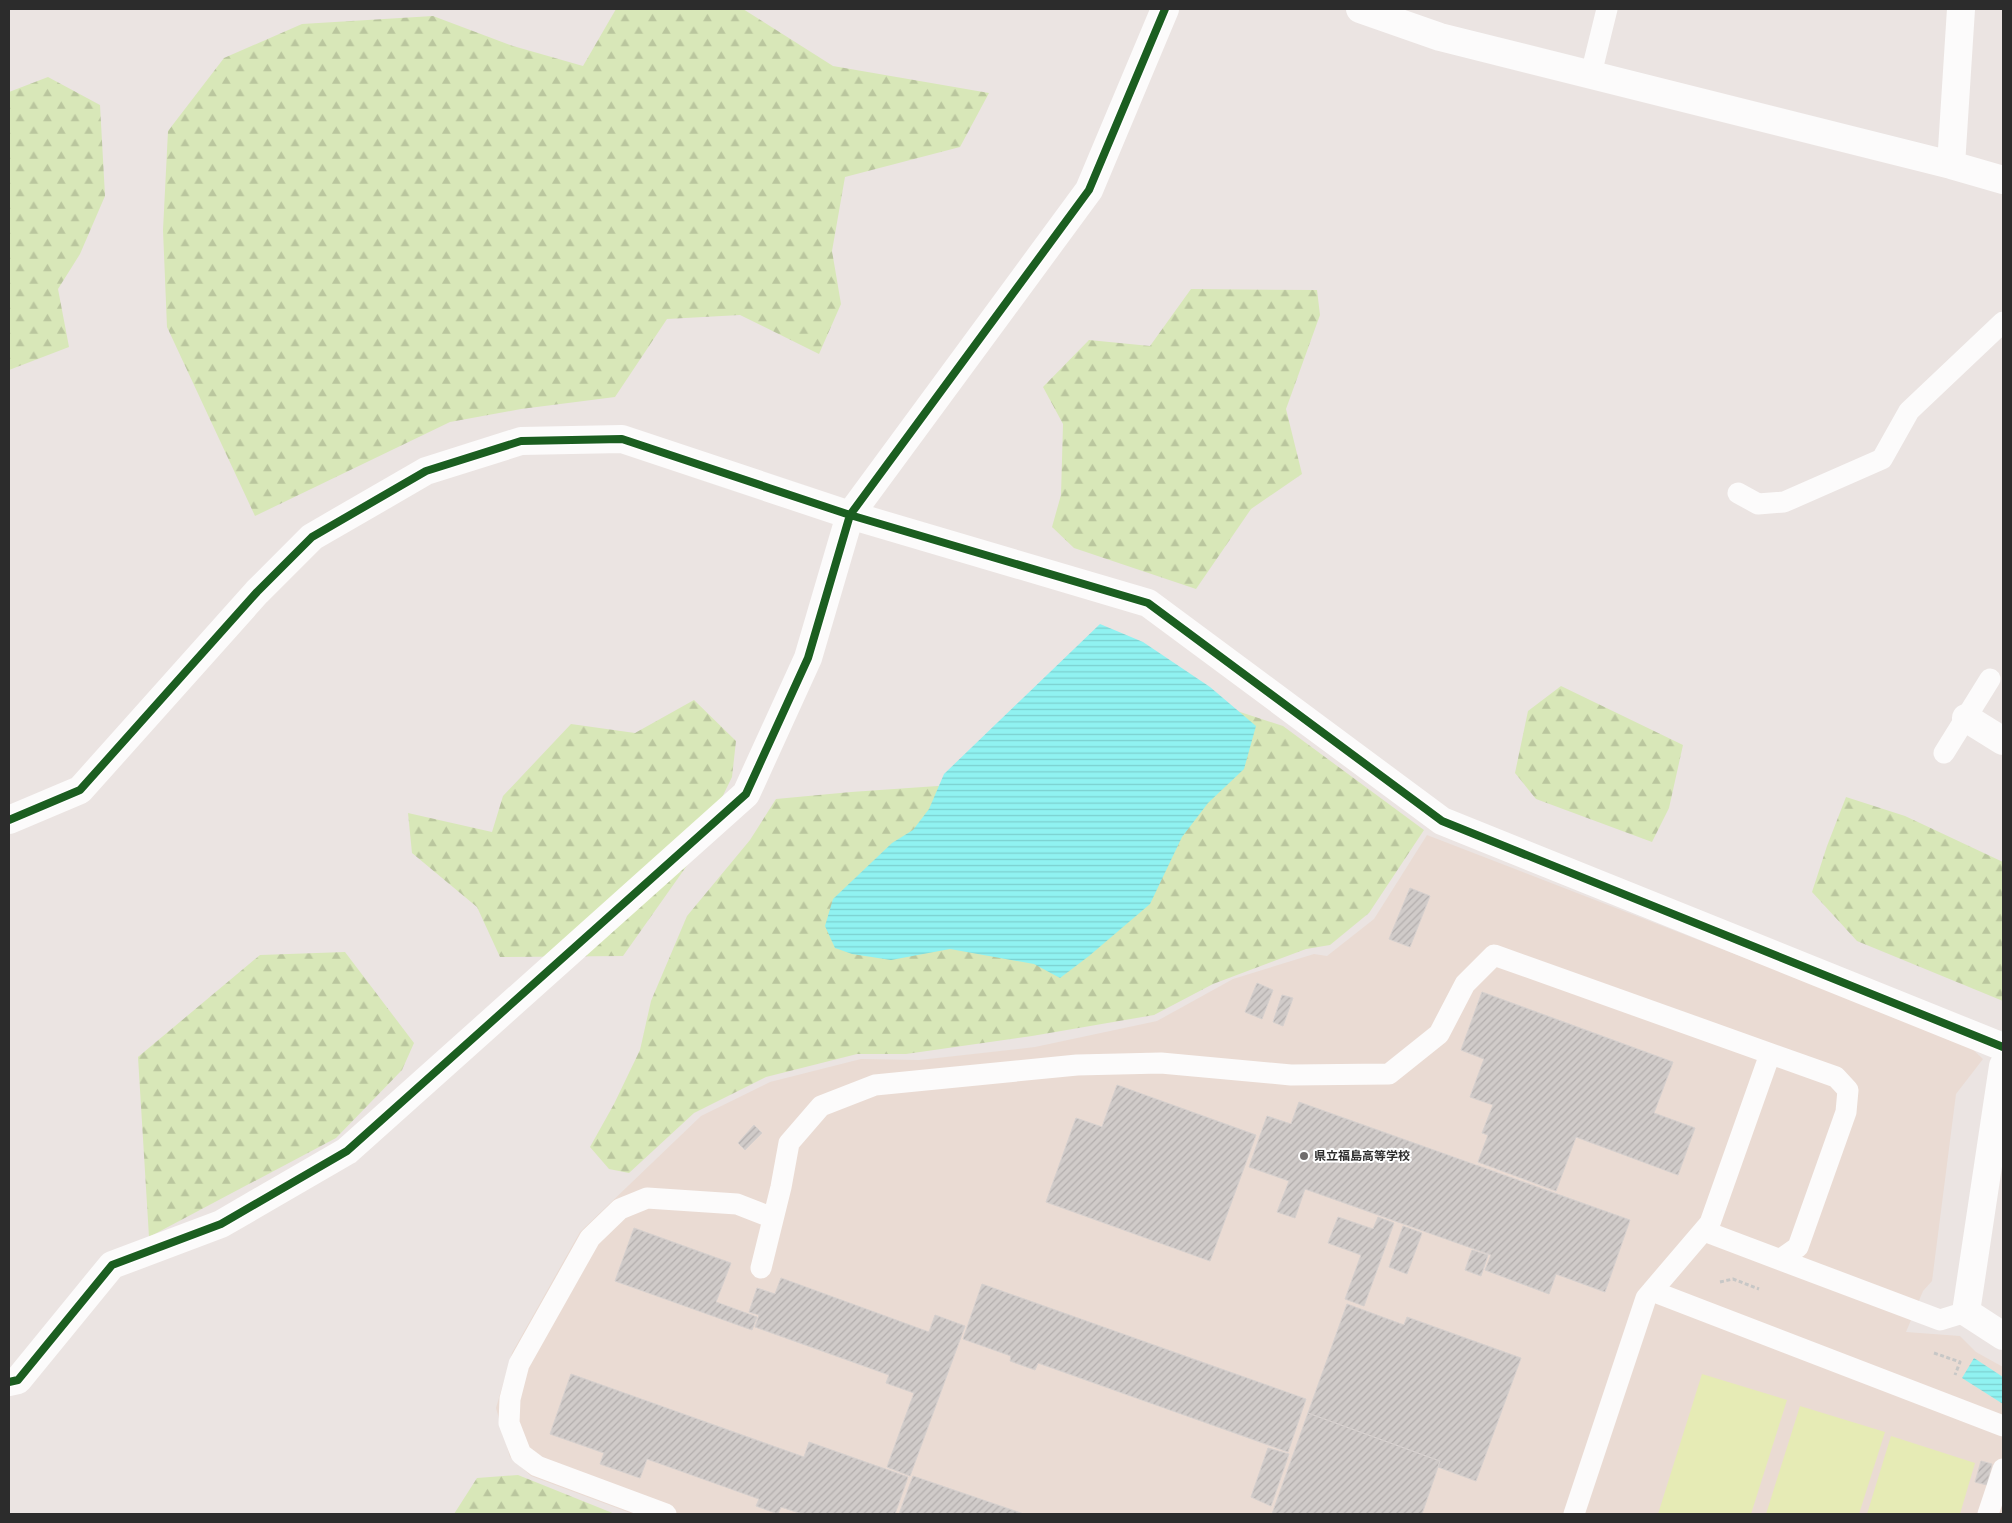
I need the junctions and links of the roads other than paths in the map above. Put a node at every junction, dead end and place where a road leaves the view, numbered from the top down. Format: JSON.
{"nodes":[{"id":1,"x":1165,"y":9,"type":"edge"},
{"id":2,"x":1360,"y":9,"type":"edge"},
{"id":3,"x":1607,"y":9,"type":"edge"},
{"id":4,"x":1961,"y":9,"type":"edge"},
{"id":5,"x":1591,"y":74,"type":"junction"},
{"id":6,"x":1951,"y":165,"type":"junction"},
{"id":7,"x":2003,"y":180,"type":"edge"},
{"id":8,"x":2003,"y":322,"type":"edge"},
{"id":9,"x":1738,"y":493,"type":"dead end"},
{"id":10,"x":850,"y":515,"type":"junction"},
{"id":11,"x":1990,"y":679,"type":"dead end"},
{"id":12,"x":1966,"y":718,"type":"junction"},
{"id":13,"x":2003,"y":741,"type":"edge"},
{"id":14,"x":1944,"y":753,"type":"dead end"},
{"id":15,"x":9,"y":820,"type":"edge"},
{"id":16,"x":2003,"y":1047,"type":"edge"},
{"id":17,"x":1770,"y":1054,"type":"junction"},
{"id":18,"x":2003,"y":1066,"type":"edge"},
{"id":19,"x":773,"y":1218,"type":"junction"},
{"id":20,"x":1704,"y":1230,"type":"junction"},
{"id":21,"x":1781,"y":1259,"type":"junction"},
{"id":22,"x":761,"y":1268,"type":"dead end"},
{"id":23,"x":1652,"y":1291,"type":"junction"},
{"id":24,"x":1966,"y":1312,"type":"junction"},
{"id":25,"x":2003,"y":1336,"type":"edge"},
{"id":26,"x":9,"y":1382,"type":"edge"},
{"id":27,"x":2003,"y":1426,"type":"edge"},
{"id":28,"x":2003,"y":1469,"type":"edge"},
{"id":29,"x":666,"y":1514,"type":"edge"},
{"id":30,"x":1574,"y":1514,"type":"edge"},
{"id":31,"x":1988,"y":1514,"type":"edge"}],
"edges":[{"from":1,"to":10,"type":"street"},
{"from":2,"to":5,"type":"street"},
{"from":3,"to":5,"type":"lane"},
{"from":4,"to":6,"type":"street"},
{"from":5,"to":6,"type":"street"},
{"from":6,"to":7,"type":"street"},
{"from":8,"to":9,"type":"lane"},
{"from":10,"to":15,"type":"street"},
{"from":10,"to":16,"type":"street"},
{"from":10,"to":26,"type":"street"},
{"from":11,"to":12,"type":"lane"},
{"from":12,"to":13,"type":"street"},
{"from":12,"to":14,"type":"lane"},
{"from":17,"to":19,"type":"lane"},
{"from":17,"to":20,"type":"lane"},
{"from":17,"to":21,"type":"lane"},
{"from":18,"to":24,"type":"street"},
{"from":19,"to":22,"type":"lane"},
{"from":19,"to":29,"type":"lane"},
{"from":20,"to":21,"type":"lane"},
{"from":20,"to":23,"type":"lane"},
{"from":21,"to":24,"type":"lane"},
{"from":23,"to":27,"type":"lane"},
{"from":23,"to":30,"type":"lane"},
{"from":24,"to":25,"type":"street"},
{"from":28,"to":31,"type":"lane"}]}
